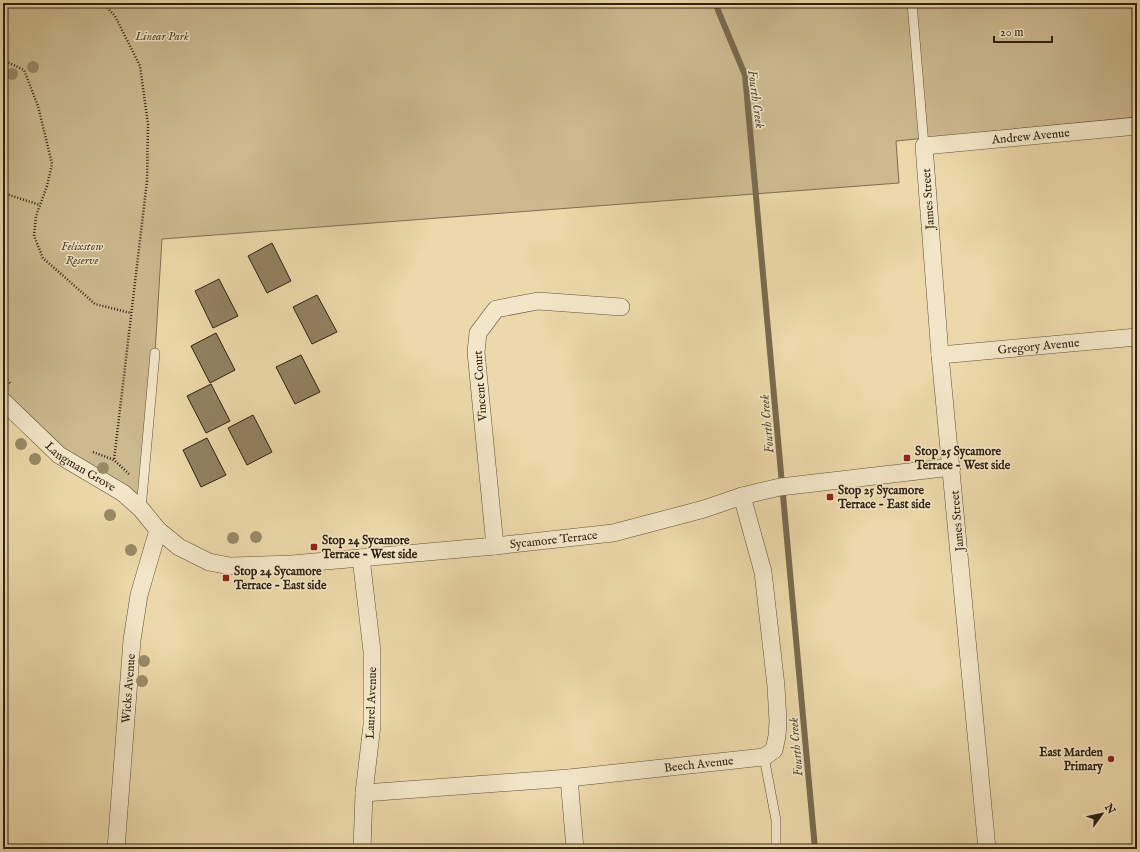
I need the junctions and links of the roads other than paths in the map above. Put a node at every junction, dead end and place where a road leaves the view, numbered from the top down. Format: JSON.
{"nodes":[{"id":1,"x":912,"y":3,"type":"edge"},
{"id":2,"x":1137,"y":126,"type":"edge"},
{"id":3,"x":924,"y":146,"type":"junction"},
{"id":4,"x":621,"y":307,"type":"dead end"},
{"id":5,"x":1137,"y":336,"type":"edge"},
{"id":6,"x":155,"y":353,"type":"dead end"},
{"id":7,"x":940,"y":355,"type":"junction"},
{"id":8,"x":3,"y":401,"type":"edge"},
{"id":9,"x":952,"y":467,"type":"junction"},
{"id":10,"x":742,"y":496,"type":"junction"},
{"id":11,"x":141,"y":509,"type":"junction"},
{"id":12,"x":158,"y":530,"type":"junction"},
{"id":13,"x":495,"y":546,"type":"junction"},
{"id":14,"x":361,"y":558,"type":"junction"},
{"id":15,"x":764,"y":756,"type":"junction"},
{"id":16,"x":569,"y":778,"type":"junction"},
{"id":17,"x":364,"y":793,"type":"junction"},
{"id":18,"x":116,"y":849,"type":"edge"},
{"id":19,"x":362,"y":849,"type":"edge"},
{"id":20,"x":575,"y":849,"type":"edge"},
{"id":21,"x":776,"y":849,"type":"edge"},
{"id":22,"x":987,"y":849,"type":"edge"}],
"edges":[{"from":1,"to":3,"type":"lane"},
{"from":2,"to":3,"type":"street","name":"Andrew Avenue"},
{"from":3,"to":7,"type":"street","name":"James Street"},
{"from":4,"to":13,"type":"street","name":"Vincent Court"},
{"from":5,"to":7,"type":"street","name":"Gregory Avenue"},
{"from":6,"to":11,"type":"lane"},
{"from":7,"to":9,"type":"street","name":"James Street"},
{"from":8,"to":11,"type":"street","name":"Langman Grove"},
{"from":9,"to":10,"type":"street","name":"Sycamore Terrace"},
{"from":9,"to":22,"type":"street","name":"James Street"},
{"from":10,"to":13,"type":"street","name":"Sycamore Terrace"},
{"from":10,"to":15,"type":"street"},
{"from":11,"to":12,"type":"street","name":"Langman Grove"},
{"from":12,"to":14,"type":"street","name":"Sycamore Terrace"},
{"from":12,"to":18,"type":"street","name":"Wicks Avenue"},
{"from":13,"to":14,"type":"street","name":"Sycamore Terrace"},
{"from":14,"to":17,"type":"street","name":"Laurel Avenue"},
{"from":15,"to":16,"type":"street","name":"Beech Avenue"},
{"from":15,"to":21,"type":"lane"},
{"from":16,"to":17,"type":"street","name":"Beech Avenue"},
{"from":16,"to":20,"type":"street"},
{"from":17,"to":19,"type":"street","name":"Laurel Avenue"}]}
